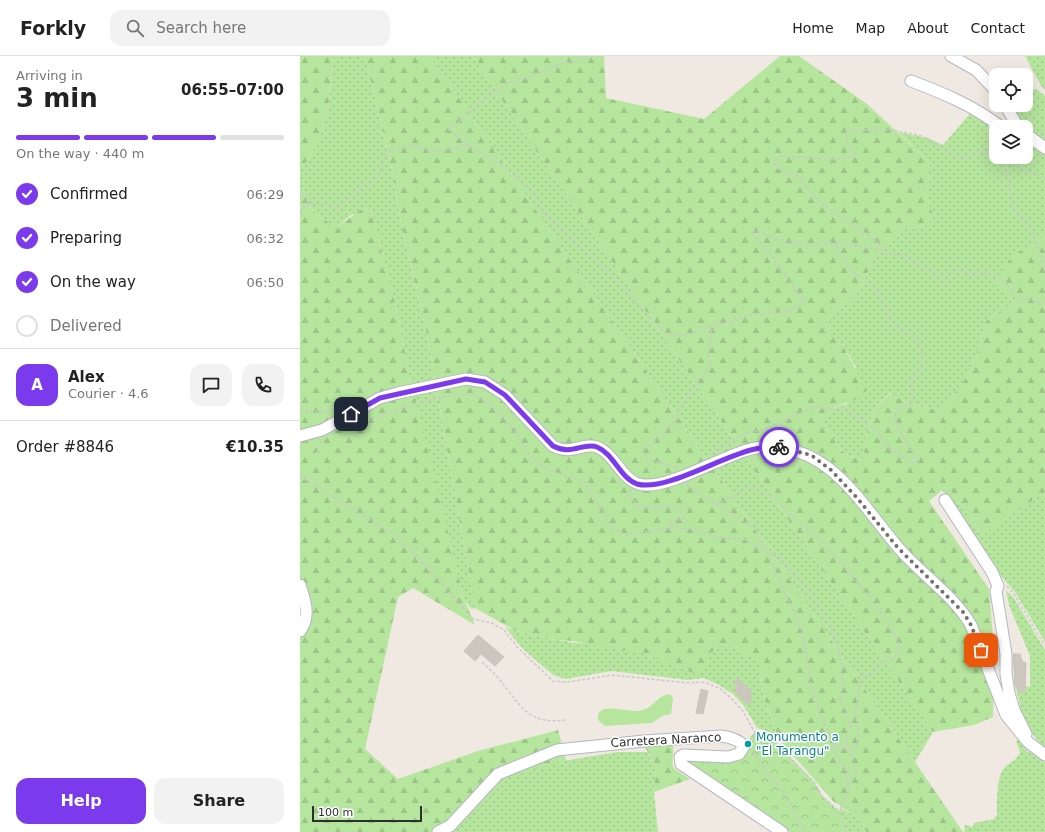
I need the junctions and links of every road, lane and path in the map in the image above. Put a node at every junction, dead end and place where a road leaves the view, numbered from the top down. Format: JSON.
{"nodes":[{"id":1,"x":588,"y":56,"type":"edge"},
{"id":2,"x":951,"y":56,"type":"edge"},
{"id":3,"x":911,"y":81,"type":"dead end"},
{"id":4,"x":989,"y":84,"type":"edge"},
{"id":5,"x":992,"y":120,"type":"edge"},
{"id":6,"x":1033,"y":139,"type":"edge"},
{"id":7,"x":1033,"y":144,"type":"edge"},
{"id":8,"x":469,"y":145,"type":"junction"},
{"id":9,"x":1045,"y":148,"type":"edge"},
{"id":10,"x":989,"y":154,"type":"edge"},
{"id":11,"x":1005,"y":164,"type":"edge"},
{"id":12,"x":1013,"y":164,"type":"edge"},
{"id":13,"x":1045,"y":178,"type":"edge"},
{"id":14,"x":300,"y":193,"type":"edge"},
{"id":15,"x":314,"y":205,"type":"junction"},
{"id":16,"x":300,"y":213,"type":"edge"},
{"id":17,"x":834,"y":244,"type":"junction"},
{"id":18,"x":880,"y":250,"type":"junction"},
{"id":19,"x":1045,"y":271,"type":"edge"},
{"id":20,"x":1045,"y":305,"type":"edge"},
{"id":21,"x":712,"y":326,"type":"junction"},
{"id":22,"x":300,"y":410,"type":"edge"},
{"id":23,"x":347,"y":411,"type":"junction"},
{"id":24,"x":300,"y":436,"type":"edge"},
{"id":25,"x":705,"y":458,"type":"dead end"},
{"id":26,"x":686,"y":474,"type":"junction"},
{"id":27,"x":300,"y":476,"type":"edge"},
{"id":28,"x":674,"y":479,"type":"junction"},
{"id":29,"x":635,"y":483,"type":"junction"},
{"id":30,"x":945,"y":500,"type":"dead end"},
{"id":31,"x":716,"y":504,"type":"junction"},
{"id":32,"x":671,"y":528,"type":"junction"},
{"id":33,"x":767,"y":552,"type":"junction"},
{"id":34,"x":300,"y":585,"type":"edge"},
{"id":35,"x":998,"y":586,"type":"junction"},
{"id":36,"x":300,"y":631,"type":"edge"},
{"id":37,"x":1045,"y":646,"type":"edge"},
{"id":38,"x":482,"y":662,"type":"dead end"},
{"id":39,"x":564,"y":720,"type":"dead end"},
{"id":40,"x":755,"y":733,"type":"junction"},
{"id":41,"x":832,"y":741,"type":"junction"},
{"id":42,"x":1028,"y":742,"type":"junction"},
{"id":43,"x":850,"y":750,"type":"junction"},
{"id":44,"x":1045,"y":755,"type":"edge"},
{"id":45,"x":848,"y":785,"type":"junction"},
{"id":46,"x":839,"y":811,"type":"junction"},
{"id":47,"x":438,"y":832,"type":"edge"},
{"id":48,"x":782,"y":832,"type":"edge"},
{"id":49,"x":805,"y":832,"type":"edge"},
{"id":50,"x":846,"y":832,"type":"edge"}],
"edges":[{"from":1,"to":8,"type":"path"},
{"from":2,"to":4,"type":"street"},
{"from":3,"to":5,"type":"street"},
{"from":6,"to":9,"type":"street"},
{"from":7,"to":9,"type":"street"},
{"from":8,"to":15,"type":"path"},
{"from":8,"to":21,"type":"path"},
{"from":10,"to":18,"type":"path"},
{"from":11,"to":19,"type":"path"},
{"from":12,"to":13,"type":"path"},
{"from":14,"to":15,"type":"path"},
{"from":15,"to":16,"type":"path"},
{"from":17,"to":18,"type":"path"},
{"from":17,"to":21,"type":"path"},
{"from":17,"to":25,"type":"path"},
{"from":18,"to":20,"type":"path"},
{"from":21,"to":26,"type":"path"},
{"from":22,"to":23,"type":"path"},
{"from":23,"to":24,"type":"street"},
{"from":23,"to":29,"type":"street"},
{"from":23,"to":32,"type":"path"},
{"from":26,"to":28,"type":"street"},
{"from":26,"to":42,"type":"street"},
{"from":27,"to":40,"type":"path"},
{"from":28,"to":29,"type":"street"},
{"from":28,"to":31,"type":"path"},
{"from":29,"to":32,"type":"path"},
{"from":30,"to":35,"type":"street"},
{"from":31,"to":33,"type":"path"},
{"from":31,"to":43,"type":"path"},
{"from":32,"to":33,"type":"path"},
{"from":33,"to":41,"type":"path"},
{"from":33,"to":43,"type":"path"},
{"from":34,"to":36,"type":"street"},
{"from":35,"to":37,"type":"path"},
{"from":35,"to":42,"type":"street"},
{"from":38,"to":39,"type":"path"},
{"from":40,"to":46,"type":"path"},
{"from":40,"to":49,"type":"path"},
{"from":41,"to":43,"type":"path"},
{"from":41,"to":45,"type":"path"},
{"from":42,"to":44,"type":"street"},
{"from":43,"to":45,"type":"path"},
{"from":45,"to":46,"type":"path"},
{"from":46,"to":50,"type":"path"},
{"from":47,"to":48,"type":"street","name":"Carretera Naranco"}]}
